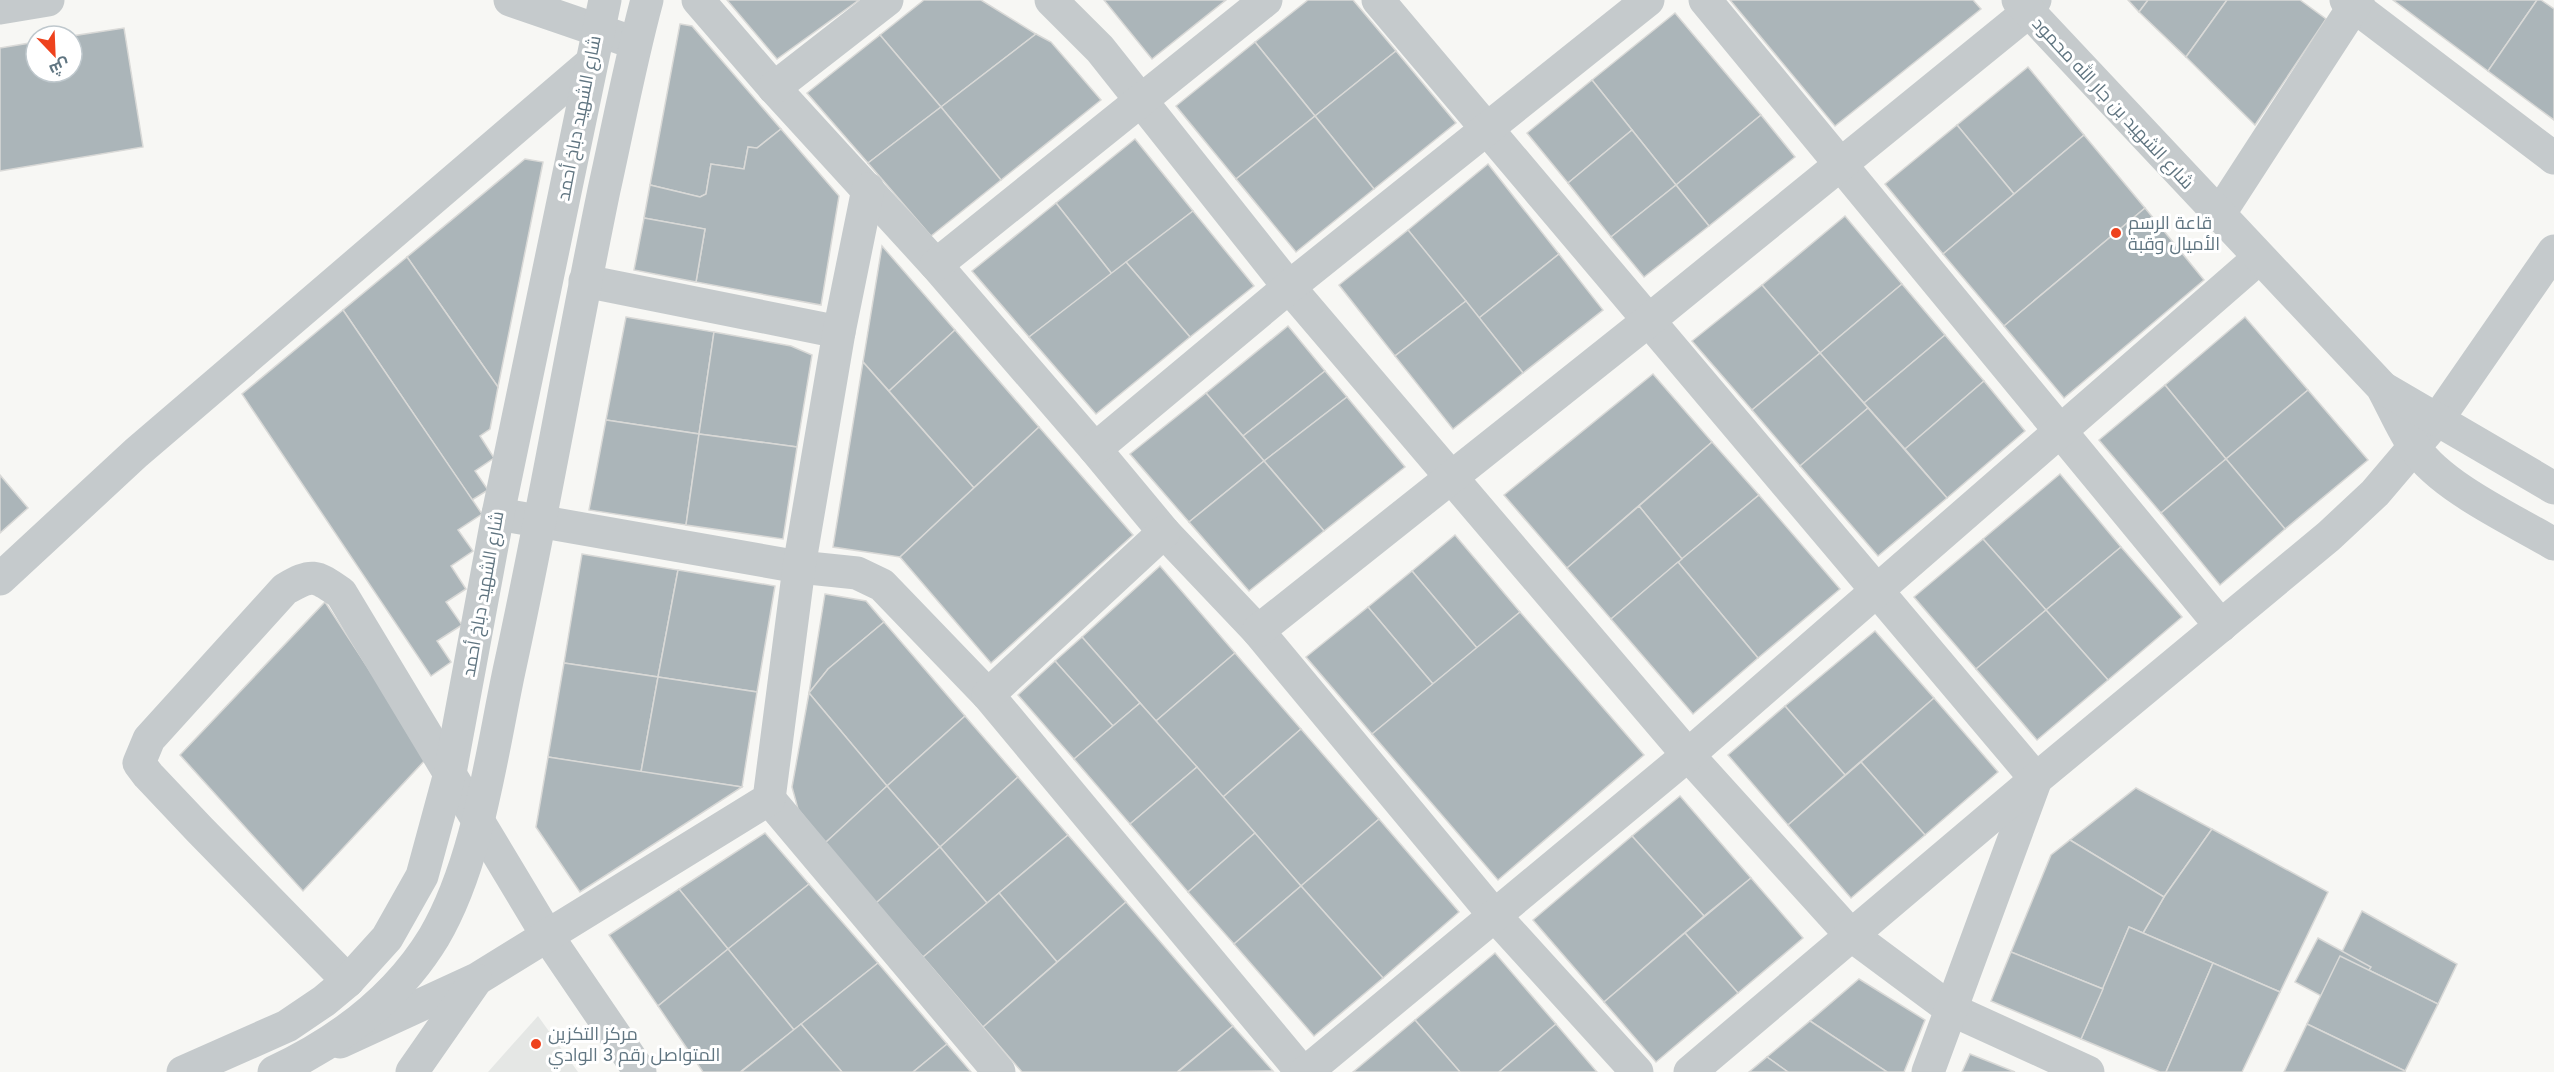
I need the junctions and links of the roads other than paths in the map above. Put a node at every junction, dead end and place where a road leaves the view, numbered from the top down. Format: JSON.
{"nodes":[{"id":1,"x":48,"y":0,"type":"edge"},
{"id":2,"x":510,"y":0,"type":"edge"},
{"id":3,"x":646,"y":0,"type":"edge"},
{"id":4,"x":698,"y":0,"type":"edge"},
{"id":5,"x":887,"y":0,"type":"edge"},
{"id":6,"x":1051,"y":0,"type":"edge"},
{"id":7,"x":1266,"y":0,"type":"edge"},
{"id":8,"x":1377,"y":0,"type":"edge"},
{"id":9,"x":1648,"y":0,"type":"edge"},
{"id":10,"x":1705,"y":0,"type":"edge"},
{"id":11,"x":2352,"y":2,"type":"edge"},
{"id":12,"x":2027,"y":4,"type":"edge"},
{"id":13,"x":0,"y":8,"type":"edge"},
{"id":14,"x":601,"y":15,"type":"edge"},
{"id":15,"x":635,"y":43,"type":"junction"},
{"id":16,"x":590,"y":64,"type":"junction"},
{"id":17,"x":774,"y":88,"type":"junction"},
{"id":18,"x":1142,"y":100,"type":"junction"},
{"id":19,"x":1485,"y":128,"type":"junction"},
{"id":20,"x":2554,"y":158,"type":"edge"},
{"id":21,"x":1840,"y":164,"type":"junction"},
{"id":22,"x":868,"y":189,"type":"junction"},
{"id":23,"x":2218,"y":216,"type":"junction"},
{"id":24,"x":2554,"y":251,"type":"edge"},
{"id":25,"x":2259,"y":258,"type":"junction"},
{"id":26,"x":936,"y":265,"type":"junction"},
{"id":27,"x":585,"y":281,"type":"junction"},
{"id":28,"x":1289,"y":287,"type":"junction"},
{"id":29,"x":1648,"y":321,"type":"junction"},
{"id":30,"x":839,"y":332,"type":"junction"},
{"id":31,"x":2382,"y":387,"type":"junction"},
{"id":32,"x":2438,"y":420,"type":"junction"},
{"id":33,"x":2061,"y":431,"type":"junction"},
{"id":34,"x":2415,"y":447,"type":"junction"},
{"id":35,"x":1095,"y":449,"type":"junction"},
{"id":36,"x":1452,"y":476,"type":"junction"},
{"id":37,"x":2554,"y":488,"type":"edge"},
{"id":38,"x":498,"y":514,"type":"junction"},
{"id":39,"x":541,"y":521,"type":"junction"},
{"id":40,"x":1164,"y":532,"type":"junction"},
{"id":41,"x":2554,"y":544,"type":"edge"},
{"id":42,"x":799,"y":567,"type":"junction"},
{"id":43,"x":0,"y":579,"type":"edge"},
{"id":44,"x":1878,"y":590,"type":"junction"},
{"id":45,"x":2221,"y":626,"type":"junction"},
{"id":46,"x":1258,"y":631,"type":"junction"},
{"id":47,"x":988,"y":695,"type":"junction"},
{"id":48,"x":1688,"y":755,"type":"junction"},
{"id":49,"x":450,"y":773,"type":"junction"},
{"id":50,"x":2036,"y":779,"type":"junction"},
{"id":51,"x":769,"y":799,"type":"junction"},
{"id":52,"x":477,"y":819,"type":"junction"},
{"id":53,"x":1495,"y":916,"type":"junction"},
{"id":54,"x":1851,"y":935,"type":"junction"},
{"id":55,"x":548,"y":937,"type":"junction"},
{"id":56,"x":477,"y":979,"type":"junction"},
{"id":57,"x":348,"y":981,"type":"junction"},
{"id":58,"x":1952,"y":1011,"type":"junction"},
{"id":59,"x":285,"y":1067,"type":"edge"},
{"id":60,"x":183,"y":1072,"type":"edge"},
{"id":61,"x":412,"y":1072,"type":"edge"},
{"id":62,"x":640,"y":1072,"type":"edge"},
{"id":63,"x":999,"y":1072,"type":"edge"},
{"id":64,"x":1304,"y":1072,"type":"edge"},
{"id":65,"x":1637,"y":1072,"type":"edge"},
{"id":66,"x":1690,"y":1072,"type":"edge"},
{"id":67,"x":1928,"y":1072,"type":"edge"},
{"id":68,"x":2088,"y":1072,"type":"edge"}],
"edges":[{"from":1,"to":13,"type":"street"},
{"from":2,"to":14,"type":"street"},
{"from":3,"to":15,"type":"street"},
{"from":4,"to":17,"type":"street"},
{"from":5,"to":17,"type":"street"},
{"from":6,"to":18,"type":"street"},
{"from":7,"to":18,"type":"street"},
{"from":8,"to":19,"type":"street"},
{"from":9,"to":19,"type":"street"},
{"from":10,"to":21,"type":"street"},
{"from":11,"to":20,"type":"street"},
{"from":11,"to":23,"type":"street"},
{"from":12,"to":21,"type":"street"},
{"from":12,"to":23,"type":"street","name":"شارع الشهيد بن جار الله محمود"},
{"from":14,"to":15,"type":"street"},
{"from":14,"to":16,"type":"street","name":"شارع الشهيد دباخ أحمد"},
{"from":15,"to":27,"type":"street"},
{"from":16,"to":38,"type":"street","name":"شارع الشهيد دباخ أحمد"},
{"from":16,"to":43,"type":"street"},
{"from":17,"to":22,"type":"street"},
{"from":18,"to":26,"type":"street"},
{"from":18,"to":28,"type":"street"},
{"from":19,"to":28,"type":"street"},
{"from":19,"to":29,"type":"street"},
{"from":21,"to":29,"type":"street"},
{"from":21,"to":33,"type":"street"},
{"from":22,"to":26,"type":"street"},
{"from":22,"to":30,"type":"street"},
{"from":23,"to":25,"type":"street","name":"شارع الشهيد بن جار الله محمود"},
{"from":24,"to":32,"type":"street"},
{"from":25,"to":31,"type":"street","name":"شارع الشهيد بن جار الله محمود"},
{"from":25,"to":33,"type":"street"},
{"from":26,"to":35,"type":"street"},
{"from":27,"to":30,"type":"street"},
{"from":27,"to":39,"type":"street"},
{"from":28,"to":35,"type":"street"},
{"from":28,"to":36,"type":"street"},
{"from":29,"to":36,"type":"street"},
{"from":29,"to":44,"type":"street"},
{"from":30,"to":42,"type":"street"},
{"from":31,"to":32,"type":"street","name":"شارع الشهيد بن جار الله محمود"},
{"from":31,"to":34,"type":"street","name":"شارع الشهيد بن جار الله محمود"},
{"from":32,"to":34,"type":"street"},
{"from":32,"to":37,"type":"street","name":"شارع الشهيد بن جار الله محمود"},
{"from":33,"to":44,"type":"street"},
{"from":33,"to":45,"type":"street"},
{"from":34,"to":41,"type":"street","name":"شارع الشهيد بن جار الله محمود"},
{"from":34,"to":45,"type":"street"},
{"from":35,"to":40,"type":"street"},
{"from":36,"to":46,"type":"street"},
{"from":36,"to":48,"type":"street"},
{"from":38,"to":39,"type":"street"},
{"from":38,"to":49,"type":"street","name":"شارع الشهيد دباخ أحمد"},
{"from":39,"to":42,"type":"street"},
{"from":39,"to":52,"type":"street"},
{"from":40,"to":46,"type":"street"},
{"from":40,"to":47,"type":"street"},
{"from":42,"to":47,"type":"street"},
{"from":42,"to":51,"type":"street"},
{"from":44,"to":48,"type":"street"},
{"from":44,"to":50,"type":"street"},
{"from":45,"to":50,"type":"street"},
{"from":46,"to":53,"type":"street"},
{"from":47,"to":64,"type":"street"},
{"from":48,"to":53,"type":"street"},
{"from":48,"to":54,"type":"street"},
{"from":49,"to":52,"type":"street"},
{"from":49,"to":57,"type":"street","name":"شارع الشهيد دباخ أحمد"},
{"from":49,"to":57,"type":"street"},
{"from":50,"to":54,"type":"street"},
{"from":50,"to":58,"type":"street"},
{"from":51,"to":55,"type":"street"},
{"from":51,"to":63,"type":"street"},
{"from":52,"to":55,"type":"street"},
{"from":52,"to":59,"type":"street"},
{"from":53,"to":64,"type":"street"},
{"from":53,"to":65,"type":"street"},
{"from":54,"to":58,"type":"street"},
{"from":54,"to":66,"type":"street"},
{"from":55,"to":56,"type":"street"},
{"from":55,"to":62,"type":"street"},
{"from":56,"to":59,"type":"street"},
{"from":56,"to":61,"type":"street"},
{"from":57,"to":60,"type":"street","name":"شارع الشهيد دباخ أحمد"},
{"from":58,"to":67,"type":"street"},
{"from":58,"to":68,"type":"street"}]}
